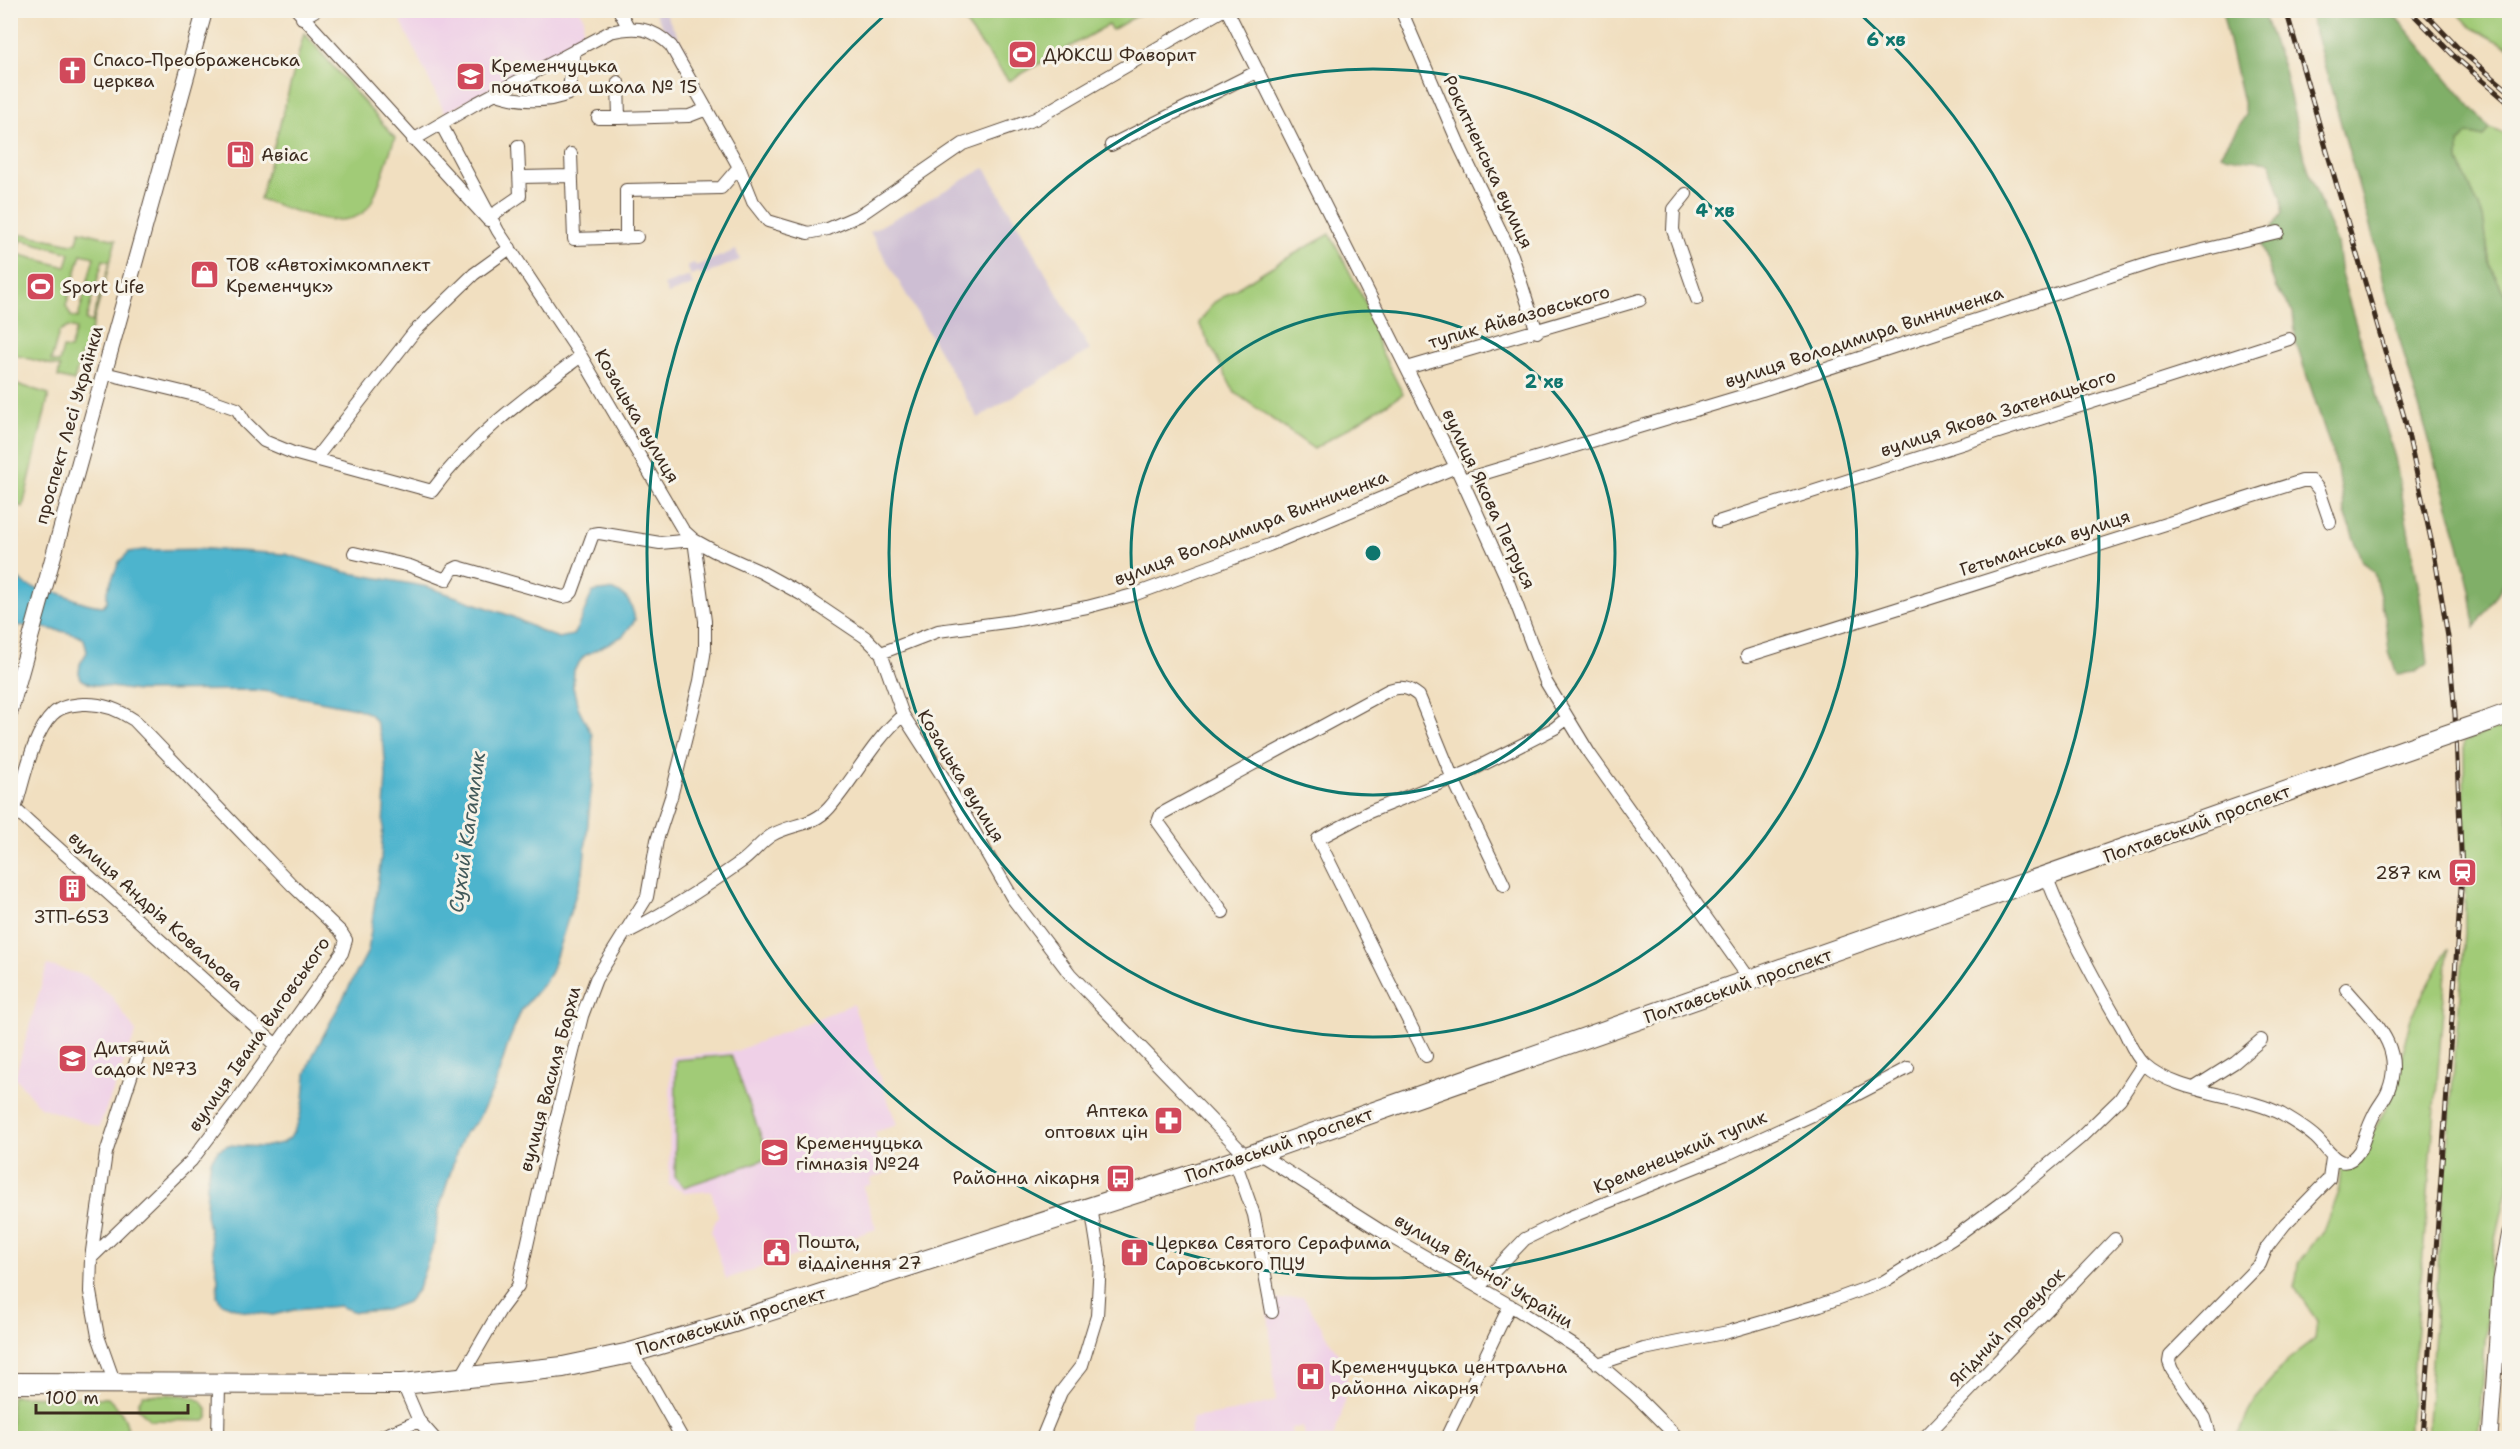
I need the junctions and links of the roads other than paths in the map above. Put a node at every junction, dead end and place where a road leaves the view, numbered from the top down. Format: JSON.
{"nodes":[{"id":1,"x":205,"y":10,"type":"edge"},
{"id":2,"x":316,"y":10,"type":"edge"},
{"id":3,"x":619,"y":10,"type":"edge"},
{"id":4,"x":1225,"y":10,"type":"edge"},
{"id":5,"x":1401,"y":10,"type":"edge"},
{"id":6,"x":299,"y":14,"type":"edge"},
{"id":7,"x":628,"y":27,"type":"junction"},
{"id":8,"x":575,"y":50,"type":"junction"},
{"id":9,"x":1258,"y":71,"type":"junction"},
{"id":10,"x":618,"y":82,"type":"dead end"},
{"id":11,"x":495,"y":93,"type":"junction"},
{"id":12,"x":707,"y":109,"type":"junction"},
{"id":13,"x":598,"y":118,"type":"dead end"},
{"id":14,"x":619,"y":118,"type":"junction"},
{"id":15,"x":441,"y":124,"type":"junction"},
{"id":16,"x":413,"y":140,"type":"junction"},
{"id":17,"x":518,"y":146,"type":"dead end"},
{"id":18,"x":1111,"y":146,"type":"dead end"},
{"id":19,"x":571,"y":154,"type":"dead end"},
{"id":20,"x":739,"y":167,"type":"junction"},
{"id":21,"x":572,"y":176,"type":"junction"},
{"id":22,"x":520,"y":177,"type":"junction"},
{"id":23,"x":1686,"y":194,"type":"dead end"},
{"id":24,"x":490,"y":216,"type":"junction"},
{"id":25,"x":498,"y":231,"type":"junction"},
{"id":26,"x":2278,"y":232,"type":"dead end"},
{"id":27,"x":510,"y":248,"type":"junction"},
{"id":28,"x":1697,"y":299,"type":"dead end"},
{"id":29,"x":1640,"y":300,"type":"dead end"},
{"id":30,"x":1537,"y":332,"type":"junction"},
{"id":31,"x":2289,"y":339,"type":"dead end"},
{"id":32,"x":581,"y":356,"type":"junction"},
{"id":33,"x":1407,"y":368,"type":"junction"},
{"id":34,"x":104,"y":373,"type":"junction"},
{"id":35,"x":315,"y":459,"type":"junction"},
{"id":36,"x":1456,"y":467,"type":"junction"},
{"id":37,"x":1462,"y":480,"type":"junction"},
{"id":38,"x":1718,"y":522,"type":"dead end"},
{"id":39,"x":2330,"y":522,"type":"dead end"},
{"id":40,"x":694,"y":540,"type":"junction"},
{"id":41,"x":354,"y":553,"type":"dead end"},
{"id":42,"x":881,"y":652,"type":"junction"},
{"id":43,"x":1747,"y":656,"type":"dead end"},
{"id":44,"x":10,"y":712,"type":"edge"},
{"id":45,"x":2510,"y":713,"type":"edge"},
{"id":46,"x":903,"y":715,"type":"junction"},
{"id":47,"x":1567,"y":718,"type":"junction"},
{"id":48,"x":1453,"y":779,"type":"junction"},
{"id":49,"x":13,"y":810,"type":"edge"},
{"id":50,"x":2047,"y":878,"type":"junction"},
{"id":51,"x":1504,"y":885,"type":"dead end"},
{"id":52,"x":1223,"y":912,"type":"dead end"},
{"id":53,"x":626,"y":933,"type":"junction"},
{"id":54,"x":1751,"y":981,"type":"junction"},
{"id":55,"x":2346,"y":989,"type":"dead end"},
{"id":56,"x":2261,"y":1040,"type":"dead end"},
{"id":57,"x":276,"y":1045,"type":"junction"},
{"id":58,"x":140,"y":1049,"type":"dead end"},
{"id":59,"x":1426,"y":1056,"type":"dead end"},
{"id":60,"x":2143,"y":1064,"type":"junction"},
{"id":61,"x":1908,"y":1068,"type":"dead end"},
{"id":62,"x":2194,"y":1088,"type":"junction"},
{"id":63,"x":1247,"y":1157,"type":"junction"},
{"id":64,"x":2332,"y":1158,"type":"junction"},
{"id":65,"x":1091,"y":1207,"type":"junction"},
{"id":66,"x":2510,"y":1232,"type":"edge"},
{"id":67,"x":2115,"y":1239,"type":"dead end"},
{"id":68,"x":2508,"y":1251,"type":"edge"},
{"id":69,"x":91,"y":1258,"type":"junction"},
{"id":70,"x":1479,"y":1287,"type":"junction"},
{"id":71,"x":1510,"y":1305,"type":"junction"},
{"id":72,"x":1272,"y":1312,"type":"dead end"},
{"id":73,"x":630,"y":1353,"type":"junction"},
{"id":74,"x":1598,"y":1364,"type":"junction"},
{"id":75,"x":460,"y":1379,"type":"junction"},
{"id":76,"x":10,"y":1383,"type":"edge"},
{"id":77,"x":115,"y":1384,"type":"junction"},
{"id":78,"x":403,"y":1384,"type":"junction"},
{"id":79,"x":219,"y":1385,"type":"junction"},
{"id":80,"x":418,"y":1421,"type":"junction"},
{"id":81,"x":218,"y":1438,"type":"edge"},
{"id":82,"x":378,"y":1438,"type":"edge"},
{"id":83,"x":434,"y":1438,"type":"edge"},
{"id":84,"x":682,"y":1438,"type":"edge"},
{"id":85,"x":1042,"y":1438,"type":"edge"},
{"id":86,"x":1446,"y":1438,"type":"edge"},
{"id":87,"x":1678,"y":1438,"type":"edge"},
{"id":88,"x":1924,"y":1438,"type":"edge"},
{"id":89,"x":2211,"y":1438,"type":"edge"},
{"id":90,"x":2490,"y":1438,"type":"edge"}],
"edges":[{"from":1,"to":34,"type":"street","name":"проспект Лесі Українки"},
{"from":2,"to":6,"type":"street","name":"Козацька вулиця"},
{"from":3,"to":7,"type":"street"},
{"from":4,"to":9,"type":"street","name":"вулиця Якова Петруся"},
{"from":4,"to":20,"type":"street"},
{"from":5,"to":30,"type":"street","name":"Рокитненська вулиця"},
{"from":6,"to":16,"type":"street","name":"Козацька вулиця"},
{"from":7,"to":8,"type":"street"},
{"from":7,"to":12,"type":"street"},
{"from":8,"to":11,"type":"street"},
{"from":8,"to":11,"type":"street"},
{"from":9,"to":18,"type":"street"},
{"from":9,"to":33,"type":"street","name":"вулиця Якова Петруся"},
{"from":10,"to":14,"type":"street"},
{"from":11,"to":15,"type":"street"},
{"from":12,"to":14,"type":"street"},
{"from":12,"to":20,"type":"street"},
{"from":13,"to":14,"type":"street"},
{"from":15,"to":16,"type":"street"},
{"from":15,"to":24,"type":"street","name":"Козацька вулиця"},
{"from":16,"to":25,"type":"street","name":"Козацька вулиця"},
{"from":17,"to":22,"type":"street"},
{"from":19,"to":21,"type":"street"},
{"from":20,"to":21,"type":"street"},
{"from":21,"to":22,"type":"street"},
{"from":22,"to":24,"type":"street"},
{"from":23,"to":28,"type":"street"},
{"from":24,"to":25,"type":"street","name":"Козацька вулиця"},
{"from":25,"to":27,"type":"street","name":"Козацька вулиця"},
{"from":26,"to":37,"type":"street","name":"вулиця Володимира Винниченка"},
{"from":27,"to":32,"type":"street","name":"Козацька вулиця"},
{"from":27,"to":35,"type":"street"},
{"from":29,"to":30,"type":"street","name":"тупик Айвазовського"},
{"from":30,"to":33,"type":"street","name":"тупик Айвазовського"},
{"from":31,"to":38,"type":"street","name":"вулиця Якова Затенацького"},
{"from":32,"to":35,"type":"street"},
{"from":32,"to":40,"type":"street","name":"Козацька вулиця"},
{"from":33,"to":36,"type":"street","name":"вулиця Якова Петруся"},
{"from":34,"to":35,"type":"street"},
{"from":34,"to":44,"type":"street","name":"проспект Лесі Українки"},
{"from":36,"to":37,"type":"street","name":"вулиця Якова Петруся"},
{"from":36,"to":42,"type":"street","name":"вулиця Володимира Винниченка"},
{"from":37,"to":47,"type":"street","name":"вулиця Якова Петруся"},
{"from":39,"to":43,"type":"street","name":"Гетьманська вулиця"},
{"from":40,"to":41,"type":"street"},
{"from":40,"to":42,"type":"street","name":"Козацька вулиця"},
{"from":40,"to":53,"type":"street","name":"вулиця Василя Бархи"},
{"from":42,"to":46,"type":"street","name":"Козацька вулиця"},
{"from":45,"to":50,"type":"highway","name":"Полтавський проспект","bridge":true},
{"from":46,"to":53,"type":"street"},
{"from":46,"to":63,"type":"street","name":"Козацька вулиця"},
{"from":47,"to":48,"type":"street"},
{"from":47,"to":54,"type":"street","name":"вулиця Якова Петруся"},
{"from":48,"to":51,"type":"street"},
{"from":48,"to":52,"type":"street"},
{"from":48,"to":59,"type":"street"},
{"from":49,"to":57,"type":"street","name":"вулиця Андрія Ковальова"},
{"from":49,"to":57,"type":"street","name":"вулиця Івана Виговського"},
{"from":50,"to":54,"type":"highway","name":"Полтавський проспект"},
{"from":50,"to":60,"type":"street"},
{"from":53,"to":75,"type":"street","name":"вулиця Василя Бархи"},
{"from":54,"to":63,"type":"highway","name":"Полтавський проспект"},
{"from":55,"to":64,"type":"street"},
{"from":56,"to":62,"type":"street"},
{"from":57,"to":69,"type":"street","name":"вулиця Івана Виговського"},
{"from":58,"to":69,"type":"street"},
{"from":60,"to":62,"type":"street"},
{"from":60,"to":74,"type":"street"},
{"from":61,"to":70,"type":"street","name":"Кременецький тупик"},
{"from":62,"to":64,"type":"street"},
{"from":63,"to":65,"type":"highway","name":"Полтавський проспект"},
{"from":63,"to":70,"type":"street","name":"вулиця Вільної України"},
{"from":63,"to":72,"type":"street"},
{"from":64,"to":89,"type":"street"},
{"from":65,"to":73,"type":"highway","name":"Полтавський проспект"},
{"from":65,"to":85,"type":"street"},
{"from":66,"to":68,"type":"street"},
{"from":67,"to":88,"type":"street","name":"Ягідний провулок"},
{"from":68,"to":90,"type":"street"},
{"from":69,"to":77,"type":"street"},
{"from":70,"to":71,"type":"street","name":"вулиця Вільної України"},
{"from":71,"to":74,"type":"street","name":"вулиця Вільної України"},
{"from":71,"to":86,"type":"street"},
{"from":73,"to":75,"type":"highway","name":"Полтавський проспект"},
{"from":73,"to":84,"type":"street"},
{"from":74,"to":87,"type":"street","name":"вулиця Вільної України"},
{"from":75,"to":78,"type":"highway","name":"Полтавський проспект"},
{"from":76,"to":77,"type":"highway","name":"Полтавський проспект"},
{"from":77,"to":79,"type":"highway","name":"Полтавський проспект"},
{"from":78,"to":79,"type":"highway","name":"Полтавський проспект"},
{"from":78,"to":80,"type":"street"},
{"from":79,"to":81,"type":"street"},
{"from":80,"to":82,"type":"street"},
{"from":80,"to":83,"type":"street"}]}
